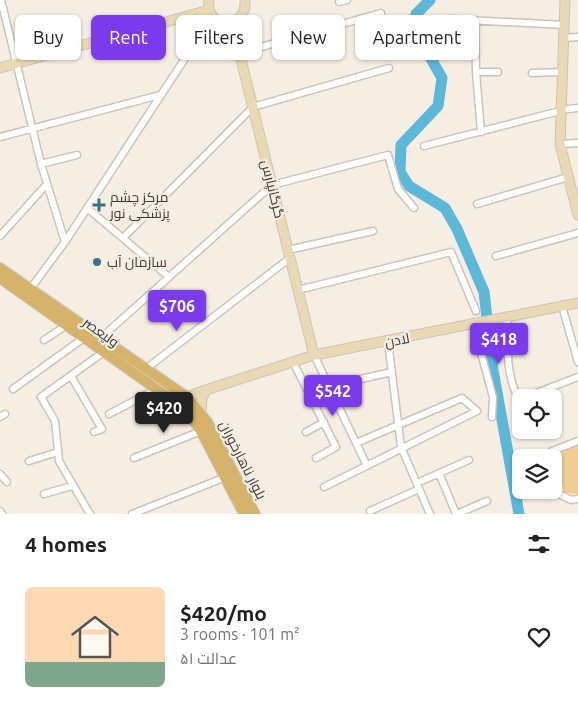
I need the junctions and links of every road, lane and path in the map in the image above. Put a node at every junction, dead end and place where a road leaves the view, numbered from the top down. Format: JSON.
{"nodes":[{"id":1,"x":1,"y":0,"type":"edge"},
{"id":2,"x":209,"y":0,"type":"edge"},
{"id":3,"x":245,"y":0,"type":"edge"},
{"id":4,"x":347,"y":0,"type":"edge"},
{"id":5,"x":565,"y":0,"type":"edge"},
{"id":6,"x":339,"y":2,"type":"dead end"},
{"id":7,"x":381,"y":13,"type":"dead end"},
{"id":8,"x":211,"y":14,"type":"junction"},
{"id":9,"x":242,"y":15,"type":"edge"},
{"id":10,"x":479,"y":21,"type":"edge"},
{"id":11,"x":564,"y":25,"type":"junction"},
{"id":12,"x":578,"y":37,"type":"edge"},
{"id":13,"x":563,"y":38,"type":"junction"},
{"id":14,"x":262,"y":48,"type":"edge"},
{"id":15,"x":241,"y":60,"type":"edge"},
{"id":16,"x":476,"y":60,"type":"edge"},
{"id":17,"x":16,"y":64,"type":"junction"},
{"id":18,"x":0,"y":68,"type":"edge"},
{"id":19,"x":389,"y":68,"type":"dead end"},
{"id":20,"x":476,"y":72,"type":"junction"},
{"id":21,"x":498,"y":72,"type":"dead end"},
{"id":22,"x":532,"y":72,"type":"dead end"},
{"id":23,"x":562,"y":72,"type":"junction"},
{"id":24,"x":160,"y":95,"type":"junction"},
{"id":25,"x":253,"y":107,"type":"junction"},
{"id":26,"x":578,"y":108,"type":"edge"},
{"id":27,"x":560,"y":111,"type":"junction"},
{"id":28,"x":32,"y":129,"type":"junction"},
{"id":29,"x":481,"y":132,"type":"junction"},
{"id":30,"x":0,"y":137,"type":"edge"},
{"id":31,"x":578,"y":143,"type":"edge"},
{"id":32,"x":560,"y":144,"type":"junction"},
{"id":33,"x":424,"y":146,"type":"dead end"},
{"id":34,"x":76,"y":155,"type":"dead end"},
{"id":35,"x":41,"y":164,"type":"junction"},
{"id":36,"x":568,"y":177,"type":"junction"},
{"id":37,"x":47,"y":184,"type":"junction"},
{"id":38,"x":272,"y":185,"type":"junction"},
{"id":39,"x":477,"y":204,"type":"dead end"},
{"id":40,"x":87,"y":208,"type":"junction"},
{"id":41,"x":414,"y":208,"type":"dead end"},
{"id":42,"x":578,"y":215,"type":"edge"},
{"id":43,"x":373,"y":231,"type":"dead end"},
{"id":44,"x":578,"y":233,"type":"edge"},
{"id":45,"x":0,"y":235,"type":"edge"},
{"id":46,"x":123,"y":238,"type":"junction"},
{"id":47,"x":65,"y":242,"type":"junction"},
{"id":48,"x":289,"y":254,"type":"junction"},
{"id":49,"x":496,"y":256,"type":"dead end"},
{"id":50,"x":0,"y":268,"type":"edge"},
{"id":51,"x":169,"y":277,"type":"junction"},
{"id":52,"x":0,"y":278,"type":"edge"},
{"id":53,"x":298,"y":290,"type":"junction"},
{"id":54,"x":27,"y":292,"type":"junction"},
{"id":55,"x":578,"y":303,"type":"edge"},
{"id":56,"x":562,"y":306,"type":"junction"},
{"id":57,"x":476,"y":312,"type":"dead end"},
{"id":58,"x":504,"y":319,"type":"junction"},
{"id":59,"x":481,"y":323,"type":"junction"},
{"id":60,"x":67,"y":325,"type":"junction"},
{"id":61,"x":85,"y":337,"type":"junction"},
{"id":62,"x":102,"y":337,"type":"junction"},
{"id":63,"x":44,"y":340,"type":"dead end"},
{"id":64,"x":388,"y":342,"type":"junction"},
{"id":65,"x":105,"y":351,"type":"junction"},
{"id":66,"x":314,"y":355,"type":"junction"},
{"id":67,"x":293,"y":362,"type":"junction"},
{"id":68,"x":578,"y":362,"type":"edge"},
{"id":69,"x":147,"y":368,"type":"junction"},
{"id":70,"x":392,"y":372,"type":"junction"},
{"id":71,"x":71,"y":376,"type":"junction"},
{"id":72,"x":578,"y":377,"type":"edge"},
{"id":73,"x":329,"y":386,"type":"junction"},
{"id":74,"x":13,"y":389,"type":"dead end"},
{"id":75,"x":157,"y":389,"type":"junction"},
{"id":76,"x":513,"y":389,"type":"edge"},
{"id":77,"x":554,"y":389,"type":"edge"},
{"id":78,"x":206,"y":390,"type":"junction"},
{"id":79,"x":187,"y":396,"type":"junction"},
{"id":80,"x":186,"y":410,"type":"joint"},
{"id":81,"x":200,"y":413,"type":"junction"},
{"id":82,"x":109,"y":414,"type":"dead end"},
{"id":83,"x":492,"y":417,"type":"dead end"},
{"id":84,"x":324,"y":422,"type":"junction"},
{"id":85,"x":399,"y":424,"type":"junction"},
{"id":86,"x":201,"y":431,"type":"junction"},
{"id":87,"x":94,"y":432,"type":"dead end"},
{"id":88,"x":306,"y":432,"type":"dead end"},
{"id":89,"x":578,"y":440,"type":"edge"},
{"id":90,"x":356,"y":443,"type":"junction"},
{"id":91,"x":401,"y":447,"type":"junction"},
{"id":92,"x":557,"y":449,"type":"edge"},
{"id":93,"x":58,"y":452,"type":"junction"},
{"id":94,"x":134,"y":458,"type":"dead end"},
{"id":95,"x":316,"y":458,"type":"dead end"},
{"id":96,"x":469,"y":460,"type":"dead end"},
{"id":97,"x":28,"y":461,"type":"dead end"},
{"id":98,"x":367,"y":466,"type":"junction"},
{"id":99,"x":439,"y":473,"type":"junction"},
{"id":100,"x":0,"y":474,"type":"edge"},
{"id":101,"x":226,"y":477,"type":"junction"},
{"id":102,"x":8,"y":482,"type":"dead end"},
{"id":103,"x":72,"y":486,"type":"junction"},
{"id":104,"x":418,"y":486,"type":"junction"},
{"id":105,"x":324,"y":487,"type":"dead end"},
{"id":106,"x":44,"y":494,"type":"dead end"},
{"id":107,"x":562,"y":496,"type":"edge"},
{"id":108,"x":578,"y":499,"type":"edge"},
{"id":109,"x":487,"y":501,"type":"dead end"},
{"id":110,"x":0,"y":511,"type":"edge"},
{"id":111,"x":370,"y":511,"type":"dead end"},
{"id":112,"x":2,"y":514,"type":"edge"},
{"id":113,"x":90,"y":514,"type":"edge"},
{"id":114,"x":132,"y":514,"type":"edge"},
{"id":115,"x":244,"y":514,"type":"edge"},
{"id":116,"x":255,"y":514,"type":"edge"},
{"id":117,"x":429,"y":514,"type":"edge"},
{"id":118,"x":457,"y":514,"type":"edge"}],
"edges":[{"from":1,"to":17,"type":"street"},
{"from":2,"to":8,"type":"main road"},
{"from":3,"to":9,"type":"main road"},
{"from":4,"to":6,"type":"street"},
{"from":5,"to":11,"type":"main road"},
{"from":7,"to":14,"type":"street"},
{"from":8,"to":17,"type":"main road"},
{"from":8,"to":24,"type":"street"},
{"from":10,"to":11,"type":"street"},
{"from":11,"to":13,"type":"main road"},
{"from":12,"to":13,"type":"street"},
{"from":13,"to":23,"type":"main road"},
{"from":15,"to":25,"type":"main road","name":"گرگانپارس"},
{"from":16,"to":20,"type":"street"},
{"from":17,"to":18,"type":"main road"},
{"from":17,"to":28,"type":"street"},
{"from":19,"to":25,"type":"street"},
{"from":20,"to":21,"type":"street"},
{"from":20,"to":29,"type":"street"},
{"from":22,"to":23,"type":"street"},
{"from":23,"to":27,"type":"main road"},
{"from":24,"to":28,"type":"street"},
{"from":24,"to":40,"type":"street"},
{"from":25,"to":38,"type":"main road","name":"گرگانپارس"},
{"from":25,"to":46,"type":"street"},
{"from":26,"to":27,"type":"street"},
{"from":27,"to":29,"type":"street"},
{"from":27,"to":32,"type":"main road"},
{"from":28,"to":30,"type":"street"},
{"from":28,"to":35,"type":"street"},
{"from":29,"to":33,"type":"street"},
{"from":31,"to":32,"type":"street"},
{"from":32,"to":36,"type":"main road"},
{"from":34,"to":35,"type":"street"},
{"from":35,"to":37,"type":"street"},
{"from":36,"to":39,"type":"street"},
{"from":36,"to":42,"type":"main road"},
{"from":37,"to":45,"type":"street"},
{"from":37,"to":47,"type":"street"},
{"from":38,"to":41,"type":"street"},
{"from":38,"to":48,"type":"main road","name":"گرگانپارس"},
{"from":38,"to":51,"type":"street"},
{"from":40,"to":46,"type":"street"},
{"from":40,"to":47,"type":"street"},
{"from":43,"to":48,"type":"street"},
{"from":44,"to":49,"type":"street"},
{"from":46,"to":51,"type":"street"},
{"from":47,"to":54,"type":"street"},
{"from":48,"to":53,"type":"main road","name":"گرگانپارس"},
{"from":48,"to":69,"type":"street"},
{"from":50,"to":54,"type":"main road","name":"ولیعصر"},
{"from":51,"to":62,"type":"street"},
{"from":52,"to":54,"type":"main road","name":"ولیعصر"},
{"from":53,"to":57,"type":"street"},
{"from":53,"to":66,"type":"main road","name":"گرگانپارس"},
{"from":54,"to":60,"type":"main road","name":"ولیعصر"},
{"from":54,"to":62,"type":"main road","name":"ولیعصر"},
{"from":55,"to":56,"type":"main road"},
{"from":56,"to":58,"type":"main road"},
{"from":56,"to":68,"type":"street"},
{"from":58,"to":59,"type":"main road","name":"لادن"},
{"from":58,"to":76,"type":"street"},
{"from":59,"to":64,"type":"main road","name":"لادن"},
{"from":59,"to":83,"type":"street"},
{"from":60,"to":61,"type":"main road","name":"ولیعصر"},
{"from":60,"to":63,"type":"street"},
{"from":61,"to":65,"type":"main road","name":"ولیعصر"},
{"from":61,"to":74,"type":"street"},
{"from":62,"to":69,"type":"main road","name":"ولیعصر"},
{"from":64,"to":66,"type":"main road","name":"لادن"},
{"from":64,"to":70,"type":"street"},
{"from":65,"to":71,"type":"street"},
{"from":65,"to":75,"type":"main road","name":"ولیعصر"},
{"from":66,"to":67,"type":"main road","name":"لادن"},
{"from":66,"to":73,"type":"street"},
{"from":67,"to":78,"type":"main road","name":"لادن"},
{"from":67,"to":84,"type":"street"},
{"from":69,"to":79,"type":"main road","name":"ولیعصر"},
{"from":70,"to":73,"type":"street"},
{"from":70,"to":85,"type":"street"},
{"from":71,"to":87,"type":"street"},
{"from":71,"to":93,"type":"street"},
{"from":72,"to":77,"type":"street"},
{"from":73,"to":90,"type":"street"},
{"from":75,"to":80,"type":"main road","name":"ولیعصر"},
{"from":75,"to":82,"type":"street"},
{"from":78,"to":79,"type":"main road","name":"لادن"},
{"from":78,"to":81,"type":"main road"},
{"from":79,"to":81,"type":"main road","name":"بلوار ناهارخوران"},
{"from":80,"to":86,"type":"main road","name":"بلوار ناهارخوران"},
{"from":81,"to":116,"type":"main road","name":"بلوار ناهارخوران"},
{"from":84,"to":88,"type":"street"},
{"from":84,"to":95,"type":"street"},
{"from":85,"to":90,"type":"street"},
{"from":85,"to":91,"type":"street"},
{"from":85,"to":91,"type":"street"},
{"from":86,"to":94,"type":"street"},
{"from":86,"to":101,"type":"main road","name":"بلوار ناهارخوران"},
{"from":89,"to":92,"type":"street"},
{"from":90,"to":98,"type":"street"},
{"from":91,"to":98,"type":"street"},
{"from":91,"to":104,"type":"street"},
{"from":93,"to":97,"type":"street"},
{"from":93,"to":103,"type":"street"},
{"from":96,"to":99,"type":"street"},
{"from":98,"to":105,"type":"street"},
{"from":99,"to":104,"type":"street"},
{"from":99,"to":118,"type":"street"},
{"from":100,"to":102,"type":"street"},
{"from":101,"to":114,"type":"street"},
{"from":101,"to":115,"type":"main road","name":"بلوار ناهارخوران"},
{"from":103,"to":106,"type":"street"},
{"from":103,"to":113,"type":"street"},
{"from":104,"to":111,"type":"street"},
{"from":104,"to":117,"type":"street"},
{"from":107,"to":108,"type":"street"},
{"from":109,"to":118,"type":"street"},
{"from":110,"to":112,"type":"street"}]}
